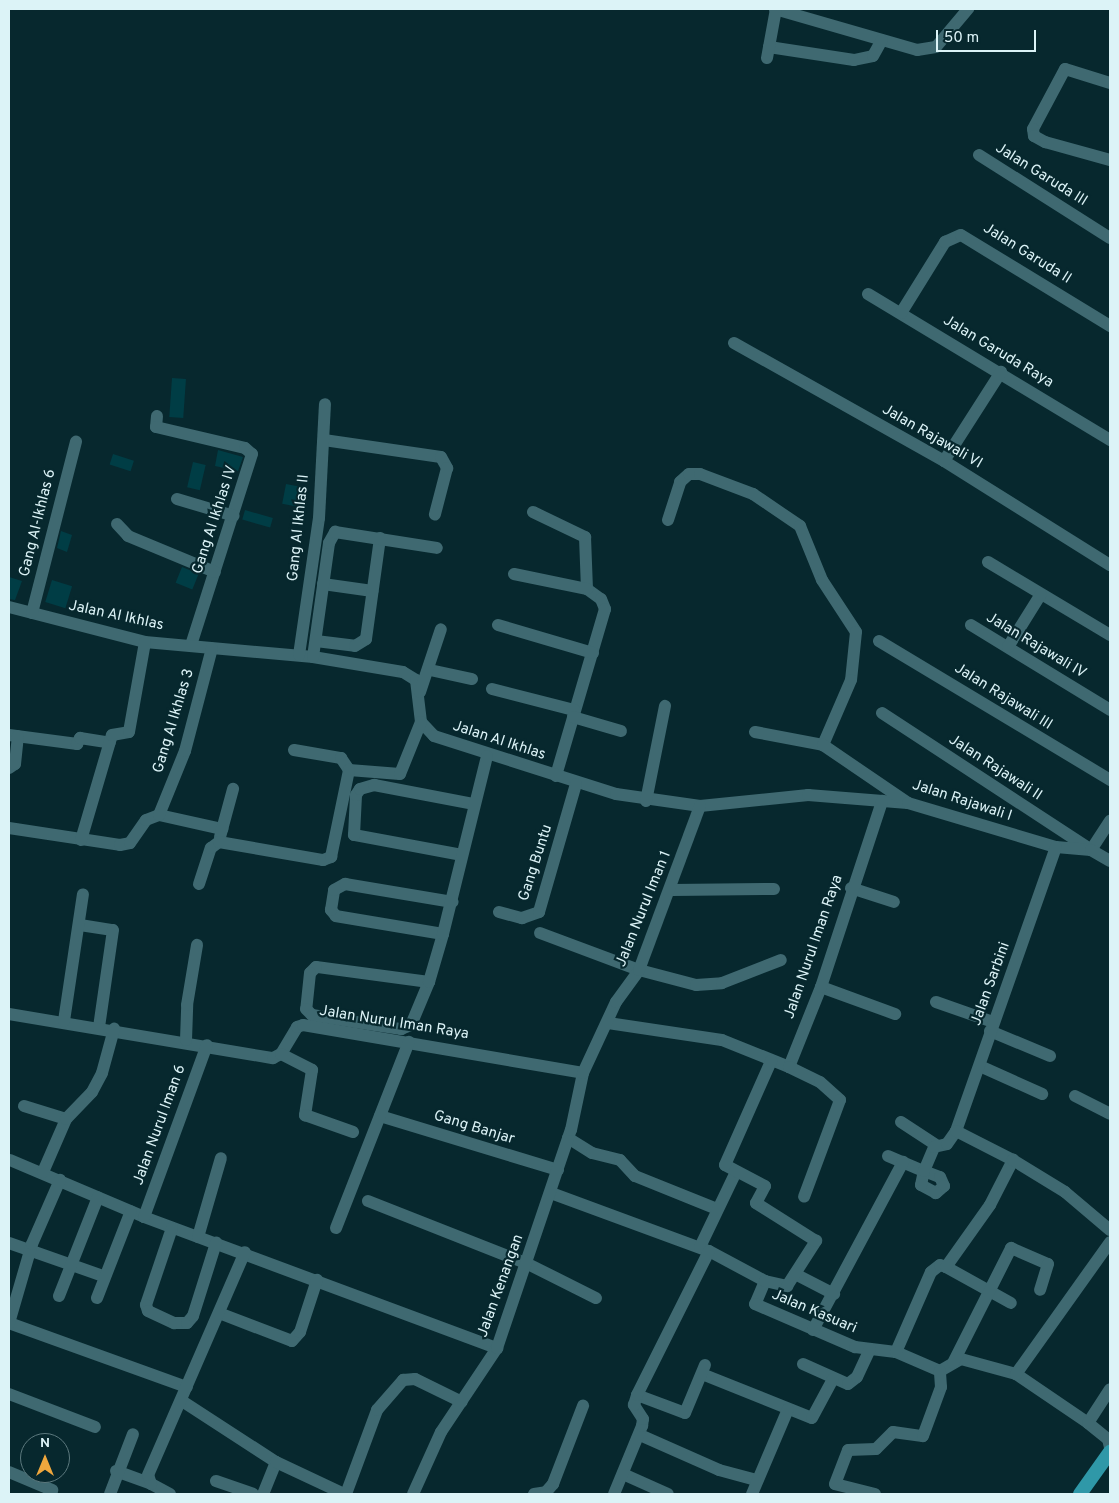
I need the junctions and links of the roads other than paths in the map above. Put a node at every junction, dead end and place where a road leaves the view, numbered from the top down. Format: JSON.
{"nodes":[{"id":1,"x":776,"y":9,"type":"edge"},
{"id":2,"x":968,"y":9,"type":"edge"},
{"id":3,"x":882,"y":40,"type":"junction"},
{"id":4,"x":1110,"y":83,"type":"edge"},
{"id":5,"x":979,"y":155,"type":"dead end"},
{"id":6,"x":1110,"y":160,"type":"edge"},
{"id":7,"x":1110,"y":238,"type":"edge"},
{"id":8,"x":868,"y":294,"type":"dead end"},
{"id":9,"x":901,"y":313,"type":"junction"},
{"id":10,"x":1110,"y":326,"type":"edge"},
{"id":11,"x":734,"y":343,"type":"dead end"},
{"id":12,"x":1000,"y":372,"type":"junction"},
{"id":13,"x":325,"y":404,"type":"dead end"},
{"id":14,"x":157,"y":416,"type":"dead end"},
{"id":15,"x":324,"y":440,"type":"junction"},
{"id":16,"x":1110,"y":440,"type":"edge"},
{"id":17,"x":76,"y":442,"type":"dead end"},
{"id":18,"x":944,"y":461,"type":"junction"},
{"id":19,"x":177,"y":499,"type":"dead end"},
{"id":20,"x":533,"y":512,"type":"dead end"},
{"id":21,"x":435,"y":514,"type":"dead end"},
{"id":22,"x":234,"y":516,"type":"junction"},
{"id":23,"x":668,"y":520,"type":"dead end"},
{"id":24,"x":117,"y":524,"type":"dead end"},
{"id":25,"x":380,"y":538,"type":"junction"},
{"id":26,"x":437,"y":548,"type":"dead end"},
{"id":27,"x":988,"y":562,"type":"dead end"},
{"id":28,"x":1110,"y":565,"type":"edge"},
{"id":29,"x":215,"y":572,"type":"junction"},
{"id":30,"x":514,"y":574,"type":"dead end"},
{"id":31,"x":322,"y":584,"type":"junction"},
{"id":32,"x":587,"y":589,"type":"junction"},
{"id":33,"x":373,"y":591,"type":"junction"},
{"id":34,"x":1041,"y":594,"type":"junction"},
{"id":35,"x":9,"y":608,"type":"edge"},
{"id":36,"x":32,"y":613,"type":"junction"},
{"id":37,"x":498,"y":624,"type":"dead end"},
{"id":38,"x":971,"y":625,"type":"dead end"},
{"id":39,"x":441,"y":629,"type":"dead end"},
{"id":40,"x":1110,"y":635,"type":"edge"},
{"id":41,"x":145,"y":642,"type":"junction"},
{"id":42,"x":316,"y":642,"type":"junction"},
{"id":43,"x":879,"y":642,"type":"dead end"},
{"id":44,"x":191,"y":646,"type":"junction"},
{"id":45,"x":1008,"y":647,"type":"junction"},
{"id":46,"x":212,"y":648,"type":"junction"},
{"id":47,"x":593,"y":653,"type":"junction"},
{"id":48,"x":299,"y":655,"type":"junction"},
{"id":49,"x":313,"y":657,"type":"junction"},
{"id":50,"x":430,"y":670,"type":"junction"},
{"id":51,"x":472,"y":679,"type":"dead end"},
{"id":52,"x":492,"y":689,"type":"dead end"},
{"id":53,"x":420,"y":692,"type":"junction"},
{"id":54,"x":665,"y":706,"type":"dead end"},
{"id":55,"x":1110,"y":710,"type":"edge"},
{"id":56,"x":573,"y":713,"type":"junction"},
{"id":57,"x":882,"y":713,"type":"dead end"},
{"id":58,"x":421,"y":722,"type":"junction"},
{"id":59,"x":621,"y":731,"type":"dead end"},
{"id":60,"x":755,"y":732,"type":"dead end"},
{"id":61,"x":13,"y":736,"type":"edge"},
{"id":62,"x":110,"y":743,"type":"junction"},
{"id":63,"x":823,"y":745,"type":"junction"},
{"id":64,"x":294,"y":750,"type":"dead end"},
{"id":65,"x":487,"y":756,"type":"junction"},
{"id":66,"x":9,"y":768,"type":"edge"},
{"id":67,"x":350,"y":770,"type":"junction"},
{"id":68,"x":556,"y":776,"type":"junction"},
{"id":69,"x":1110,"y":780,"type":"edge"},
{"id":70,"x":576,"y":784,"type":"junction"},
{"id":71,"x":233,"y":789,"type":"dead end"},
{"id":72,"x":646,"y":800,"type":"junction"},
{"id":73,"x":882,"y":801,"type":"junction"},
{"id":74,"x":908,"y":803,"type":"junction"},
{"id":75,"x":474,"y":804,"type":"junction"},
{"id":76,"x":700,"y":806,"type":"junction"},
{"id":77,"x":159,"y":815,"type":"junction"},
{"id":78,"x":1110,"y":821,"type":"edge"},
{"id":79,"x":9,"y":828,"type":"edge"},
{"id":80,"x":221,"y":836,"type":"junction"},
{"id":81,"x":80,"y":840,"type":"junction"},
{"id":82,"x":1056,"y":847,"type":"junction"},
{"id":83,"x":1091,"y":850,"type":"junction"},
{"id":84,"x":462,"y":855,"type":"junction"},
{"id":85,"x":1110,"y":862,"type":"edge"},
{"id":86,"x":199,"y":884,"type":"dead end"},
{"id":87,"x":851,"y":888,"type":"junction"},
{"id":88,"x":774,"y":889,"type":"dead end"},
{"id":89,"x":672,"y":890,"type":"junction"},
{"id":90,"x":83,"y":894,"type":"dead end"},
{"id":91,"x":452,"y":902,"type":"junction"},
{"id":92,"x":894,"y":902,"type":"dead end"},
{"id":93,"x":499,"y":912,"type":"dead end"},
{"id":94,"x":80,"y":925,"type":"junction"},
{"id":95,"x":540,"y":933,"type":"dead end"},
{"id":96,"x":443,"y":934,"type":"junction"},
{"id":97,"x":197,"y":945,"type":"dead end"},
{"id":98,"x":781,"y":960,"type":"dead end"},
{"id":99,"x":639,"y":970,"type":"junction"},
{"id":100,"x":429,"y":982,"type":"junction"},
{"id":101,"x":821,"y":987,"type":"junction"},
{"id":102,"x":936,"y":1002,"type":"dead end"},
{"id":103,"x":9,"y":1014,"type":"edge"},
{"id":104,"x":895,"y":1014,"type":"dead end"},
{"id":105,"x":64,"y":1022,"type":"junction"},
{"id":106,"x":608,"y":1024,"type":"junction"},
{"id":107,"x":992,"y":1027,"type":"junction"},
{"id":108,"x":99,"y":1028,"type":"junction"},
{"id":109,"x":114,"y":1029,"type":"junction"},
{"id":110,"x":186,"y":1040,"type":"junction"},
{"id":111,"x":409,"y":1042,"type":"junction"},
{"id":112,"x":207,"y":1045,"type":"junction"},
{"id":113,"x":281,"y":1054,"type":"junction"},
{"id":114,"x":1050,"y":1056,"type":"dead end"},
{"id":115,"x":770,"y":1061,"type":"junction"},
{"id":116,"x":789,"y":1067,"type":"junction"},
{"id":117,"x":982,"y":1067,"type":"junction"},
{"id":118,"x":583,"y":1073,"type":"junction"},
{"id":119,"x":1042,"y":1094,"type":"dead end"},
{"id":120,"x":1075,"y":1096,"type":"dead end"},
{"id":121,"x":24,"y":1106,"type":"dead end"},
{"id":122,"x":1110,"y":1114,"type":"edge"},
{"id":123,"x":380,"y":1116,"type":"junction"},
{"id":124,"x":66,"y":1119,"type":"junction"},
{"id":125,"x":901,"y":1122,"type":"dead end"},
{"id":126,"x":956,"y":1131,"type":"junction"},
{"id":127,"x":353,"y":1132,"type":"dead end"},
{"id":128,"x":568,"y":1138,"type":"junction"},
{"id":129,"x":936,"y":1145,"type":"junction"},
{"id":130,"x":888,"y":1156,"type":"dead end"},
{"id":131,"x":221,"y":1158,"type":"dead end"},
{"id":132,"x":10,"y":1160,"type":"dead end"},
{"id":133,"x":1013,"y":1160,"type":"junction"},
{"id":134,"x":903,"y":1162,"type":"junction"},
{"id":135,"x":558,"y":1170,"type":"junction"},
{"id":136,"x":43,"y":1172,"type":"junction"},
{"id":137,"x":736,"y":1172,"type":"junction"},
{"id":138,"x":60,"y":1180,"type":"junction"},
{"id":139,"x":551,"y":1193,"type":"junction"},
{"id":140,"x":98,"y":1197,"type":"junction"},
{"id":141,"x":804,"y":1197,"type":"dead end"},
{"id":142,"x":368,"y":1201,"type":"dead end"},
{"id":143,"x":717,"y":1210,"type":"junction"},
{"id":144,"x":131,"y":1211,"type":"junction"},
{"id":145,"x":144,"y":1217,"type":"junction"},
{"id":146,"x":172,"y":1228,"type":"junction"},
{"id":147,"x":336,"y":1228,"type":"dead end"},
{"id":148,"x":1110,"y":1230,"type":"edge"},
{"id":149,"x":198,"y":1237,"type":"junction"},
{"id":150,"x":1110,"y":1242,"type":"edge"},
{"id":151,"x":9,"y":1243,"type":"edge"},
{"id":152,"x":216,"y":1243,"type":"junction"},
{"id":153,"x":705,"y":1249,"type":"junction"},
{"id":154,"x":30,"y":1251,"type":"junction"},
{"id":155,"x":245,"y":1252,"type":"junction"},
{"id":156,"x":71,"y":1263,"type":"junction"},
{"id":157,"x":528,"y":1264,"type":"junction"},
{"id":158,"x":946,"y":1267,"type":"junction"},
{"id":159,"x":795,"y":1274,"type":"junction"},
{"id":160,"x":104,"y":1276,"type":"junction"},
{"id":161,"x":317,"y":1280,"type":"junction"},
{"id":162,"x":765,"y":1281,"type":"junction"},
{"id":163,"x":1040,"y":1290,"type":"dead end"},
{"id":164,"x":986,"y":1292,"type":"junction"},
{"id":165,"x":834,"y":1294,"type":"junction"},
{"id":166,"x":59,"y":1296,"type":"dead end"},
{"id":167,"x":97,"y":1298,"type":"dead end"},
{"id":168,"x":596,"y":1298,"type":"dead end"},
{"id":169,"x":1011,"y":1303,"type":"dead end"},
{"id":170,"x":220,"y":1313,"type":"junction"},
{"id":171,"x":9,"y":1323,"type":"edge"},
{"id":172,"x":813,"y":1330,"type":"junction"},
{"id":173,"x":497,"y":1348,"type":"junction"},
{"id":174,"x":870,"y":1349,"type":"junction"},
{"id":175,"x":896,"y":1352,"type":"junction"},
{"id":176,"x":953,"y":1363,"type":"junction"},
{"id":177,"x":803,"y":1364,"type":"dead end"},
{"id":178,"x":940,"y":1371,"type":"junction"},
{"id":179,"x":1016,"y":1374,"type":"junction"},
{"id":180,"x":833,"y":1379,"type":"junction"},
{"id":181,"x":187,"y":1387,"type":"junction"},
{"id":182,"x":1110,"y":1390,"type":"edge"},
{"id":183,"x":9,"y":1394,"type":"edge"},
{"id":184,"x":637,"y":1395,"type":"junction"},
{"id":185,"x":182,"y":1401,"type":"junction"},
{"id":186,"x":462,"y":1402,"type":"junction"},
{"id":187,"x":583,"y":1406,"type":"dead end"},
{"id":188,"x":788,"y":1409,"type":"junction"},
{"id":189,"x":1088,"y":1423,"type":"junction"},
{"id":190,"x":94,"y":1427,"type":"dead end"},
{"id":191,"x":133,"y":1434,"type":"dead end"},
{"id":192,"x":640,"y":1435,"type":"junction"},
{"id":193,"x":1110,"y":1448,"type":"edge"},
{"id":194,"x":1110,"y":1452,"type":"edge"},
{"id":195,"x":276,"y":1462,"type":"junction"},
{"id":196,"x":116,"y":1471,"type":"junction"},
{"id":197,"x":9,"y":1472,"type":"edge"},
{"id":198,"x":623,"y":1474,"type":"junction"},
{"id":199,"x":757,"y":1480,"type":"junction"},
{"id":200,"x":216,"y":1481,"type":"dead end"},
{"id":201,"x":151,"y":1484,"type":"junction"},
{"id":202,"x":832,"y":1489,"type":"edge"},
{"id":203,"x":52,"y":1490,"type":"dead end"},
{"id":204,"x":110,"y":1494,"type":"edge"},
{"id":205,"x":170,"y":1494,"type":"edge"},
{"id":206,"x":253,"y":1494,"type":"edge"},
{"id":207,"x":263,"y":1494,"type":"edge"},
{"id":208,"x":345,"y":1494,"type":"edge"},
{"id":209,"x":413,"y":1494,"type":"edge"},
{"id":210,"x":534,"y":1494,"type":"edge"},
{"id":211,"x":614,"y":1494,"type":"edge"},
{"id":212,"x":668,"y":1494,"type":"edge"},
{"id":213,"x":752,"y":1494,"type":"edge"},
{"id":214,"x":871,"y":1494,"type":"edge"},
{"id":215,"x":1080,"y":1494,"type":"edge"}],
"edges":[{"from":1,"to":3,"type":"street"},
{"from":1,"to":3,"type":"street"},
{"from":2,"to":3,"type":"street"},
{"from":4,"to":6,"type":"street"},
{"from":5,"to":7,"type":"street","name":"Jalan Garuda III"},
{"from":8,"to":9,"type":"street","name":"Jalan Garuda Raya"},
{"from":9,"to":10,"type":"street","name":"Jalan Garuda II"},
{"from":9,"to":12,"type":"street","name":"Jalan Garuda Raya"},
{"from":11,"to":18,"type":"street","name":"Jalan Rajawali VI"},
{"from":12,"to":16,"type":"street","name":"Jalan Garuda Raya"},
{"from":12,"to":18,"type":"street"},
{"from":13,"to":15,"type":"street","name":"Gang Al Ikhlas II"},
{"from":14,"to":22,"type":"street","name":"Gang Al Ikhlas IV"},
{"from":15,"to":21,"type":"street"},
{"from":15,"to":48,"type":"street","name":"Gang Al Ikhlas II"},
{"from":17,"to":36,"type":"street","name":"Gang Al-Ikhlas 6"},
{"from":18,"to":28,"type":"street","name":"Jalan Rajawali VI"},
{"from":19,"to":22,"type":"street"},
{"from":20,"to":32,"type":"street"},
{"from":22,"to":29,"type":"street","name":"Gang Al Ikhlas IV"},
{"from":23,"to":63,"type":"street"},
{"from":24,"to":29,"type":"street"},
{"from":25,"to":26,"type":"street"},
{"from":25,"to":31,"type":"street"},
{"from":25,"to":33,"type":"street"},
{"from":27,"to":34,"type":"street"},
{"from":29,"to":44,"type":"street","name":"Gang Al Ikhlas IV"},
{"from":30,"to":32,"type":"street"},
{"from":31,"to":33,"type":"street"},
{"from":31,"to":42,"type":"street"},
{"from":32,"to":47,"type":"street"},
{"from":33,"to":42,"type":"street"},
{"from":34,"to":40,"type":"street"},
{"from":34,"to":45,"type":"street"},
{"from":35,"to":36,"type":"street","name":"Jalan Al Ikhlas"},
{"from":36,"to":41,"type":"street","name":"Jalan Al Ikhlas"},
{"from":37,"to":47,"type":"street"},
{"from":38,"to":45,"type":"street","name":"Jalan Rajawali IV"},
{"from":39,"to":50,"type":"street"},
{"from":41,"to":44,"type":"street","name":"Jalan Al Ikhlas"},
{"from":41,"to":62,"type":"street"},
{"from":42,"to":49,"type":"street"},
{"from":43,"to":69,"type":"street","name":"Jalan Rajawali III"},
{"from":44,"to":46,"type":"street","name":"Jalan Al Ikhlas"},
{"from":45,"to":55,"type":"street","name":"Jalan Rajawali IV"},
{"from":46,"to":48,"type":"street","name":"Jalan Al Ikhlas"},
{"from":46,"to":77,"type":"street","name":"Gang Al Ikhlas 3"},
{"from":47,"to":56,"type":"street"},
{"from":48,"to":49,"type":"street","name":"Jalan Al Ikhlas"},
{"from":49,"to":53,"type":"street","name":"Jalan Al Ikhlas"},
{"from":50,"to":51,"type":"street"},
{"from":50,"to":53,"type":"street"},
{"from":52,"to":56,"type":"street"},
{"from":53,"to":58,"type":"street"},
{"from":54,"to":72,"type":"street"},
{"from":56,"to":59,"type":"street"},
{"from":56,"to":68,"type":"street"},
{"from":57,"to":83,"type":"street","name":"Jalan Rajawali II"},
{"from":58,"to":65,"type":"street","name":"Jalan Al Ikhlas"},
{"from":58,"to":67,"type":"street"},
{"from":60,"to":63,"type":"street","name":"Jalan Rajawali I"},
{"from":61,"to":62,"type":"street"},
{"from":61,"to":66,"type":"street"},
{"from":62,"to":81,"type":"street"},
{"from":63,"to":74,"type":"street","name":"Jalan Rajawali I"},
{"from":64,"to":67,"type":"street"},
{"from":65,"to":68,"type":"street","name":"Jalan Al Ikhlas"},
{"from":65,"to":75,"type":"street"},
{"from":67,"to":80,"type":"street"},
{"from":68,"to":70,"type":"street","name":"Jalan Al Ikhlas"},
{"from":70,"to":72,"type":"street","name":"Jalan Al Ikhlas"},
{"from":70,"to":93,"type":"street","name":"Gang Buntu"},
{"from":71,"to":80,"type":"street"},
{"from":72,"to":76,"type":"street","name":"Jalan Al Ikhlas"},
{"from":73,"to":74,"type":"street","name":"Jalan Al Ikhlas"},
{"from":73,"to":76,"type":"street","name":"Jalan Al Ikhlas"},
{"from":73,"to":87,"type":"street","name":"Jalan Nurul Iman Raya"},
{"from":74,"to":82,"type":"street","name":"Jalan Rajawali I"},
{"from":75,"to":84,"type":"street"},
{"from":75,"to":84,"type":"street"},
{"from":76,"to":89,"type":"street","name":"Jalan Nurul Iman 1"},
{"from":77,"to":80,"type":"street"},
{"from":77,"to":81,"type":"street"},
{"from":78,"to":83,"type":"street"},
{"from":79,"to":81,"type":"street"},
{"from":80,"to":86,"type":"street"},
{"from":82,"to":83,"type":"street","name":"Jalan Rajawali I"},
{"from":82,"to":107,"type":"street","name":"Jalan Sarbini"},
{"from":83,"to":85,"type":"street","name":"Jalan Rajawali II"},
{"from":84,"to":91,"type":"street"},
{"from":87,"to":92,"type":"street"},
{"from":87,"to":101,"type":"street","name":"Jalan Nurul Iman Raya"},
{"from":88,"to":89,"type":"street"},
{"from":89,"to":99,"type":"street","name":"Jalan Nurul Iman 1"},
{"from":90,"to":94,"type":"street"},
{"from":91,"to":96,"type":"street"},
{"from":91,"to":96,"type":"street"},
{"from":94,"to":105,"type":"street"},
{"from":94,"to":108,"type":"street"},
{"from":95,"to":99,"type":"street"},
{"from":96,"to":100,"type":"street"},
{"from":97,"to":110,"type":"street"},
{"from":98,"to":99,"type":"street"},
{"from":99,"to":106,"type":"street","name":"Jalan Nurul Iman 1"},
{"from":100,"to":100,"type":"street"},
{"from":101,"to":104,"type":"street"},
{"from":101,"to":116,"type":"street","name":"Jalan Nurul Iman Raya"},
{"from":102,"to":107,"type":"street"},
{"from":103,"to":105,"type":"street"},
{"from":105,"to":108,"type":"street"},
{"from":106,"to":115,"type":"street"},
{"from":106,"to":118,"type":"street","name":"Jalan Nurul Iman 1"},
{"from":107,"to":114,"type":"street"},
{"from":107,"to":117,"type":"street","name":"Jalan Sarbini"},
{"from":108,"to":109,"type":"street"},
{"from":109,"to":110,"type":"street"},
{"from":109,"to":124,"type":"street"},
{"from":110,"to":112,"type":"street"},
{"from":111,"to":113,"type":"street","name":"Jalan Nurul Iman Raya"},
{"from":111,"to":118,"type":"street","name":"Jalan Nurul Iman Raya"},
{"from":111,"to":123,"type":"street"},
{"from":112,"to":113,"type":"street"},
{"from":112,"to":145,"type":"street","name":"Jalan Nurul Iman 6"},
{"from":113,"to":127,"type":"street"},
{"from":115,"to":116,"type":"street"},
{"from":115,"to":137,"type":"street"},
{"from":116,"to":141,"type":"street"},
{"from":117,"to":119,"type":"street"},
{"from":117,"to":126,"type":"street","name":"Jalan Sarbini"},
{"from":118,"to":128,"type":"street","name":"Jalan Kenangan"},
{"from":120,"to":122,"type":"street"},
{"from":121,"to":124,"type":"street"},
{"from":123,"to":135,"type":"street","name":"Gang Banjar"},
{"from":123,"to":147,"type":"street"},
{"from":124,"to":136,"type":"street"},
{"from":125,"to":129,"type":"street"},
{"from":126,"to":129,"type":"street"},
{"from":126,"to":133,"type":"street"},
{"from":128,"to":135,"type":"street","name":"Jalan Kenangan"},
{"from":128,"to":143,"type":"street"},
{"from":129,"to":134,"type":"street"},
{"from":130,"to":134,"type":"street"},
{"from":131,"to":149,"type":"street"},
{"from":132,"to":136,"type":"street"},
{"from":133,"to":148,"type":"street"},
{"from":133,"to":158,"type":"street"},
{"from":134,"to":165,"type":"street"},
{"from":135,"to":139,"type":"street","name":"Jalan Kenangan"},
{"from":136,"to":138,"type":"street"},
{"from":137,"to":143,"type":"street"},
{"from":137,"to":159,"type":"street"},
{"from":138,"to":140,"type":"street"},
{"from":138,"to":154,"type":"street"},
{"from":139,"to":153,"type":"street","name":"Jalan Kasuari"},
{"from":139,"to":157,"type":"street","name":"Jalan Kenangan"},
{"from":140,"to":144,"type":"street"},
{"from":140,"to":156,"type":"street"},
{"from":142,"to":157,"type":"street"},
{"from":143,"to":153,"type":"street"},
{"from":144,"to":145,"type":"street"},
{"from":144,"to":160,"type":"street"},
{"from":145,"to":146,"type":"street"},
{"from":146,"to":149,"type":"street"},
{"from":146,"to":152,"type":"street"},
{"from":149,"to":152,"type":"street"},
{"from":150,"to":179,"type":"street"},
{"from":151,"to":154,"type":"street"},
{"from":152,"to":155,"type":"street"},
{"from":153,"to":162,"type":"street","name":"Jalan Kasuari"},
{"from":153,"to":184,"type":"street"},
{"from":154,"to":156,"type":"street"},
{"from":154,"to":171,"type":"street"},
{"from":155,"to":161,"type":"street"},
{"from":155,"to":170,"type":"street"},
{"from":156,"to":160,"type":"street"},
{"from":156,"to":166,"type":"street"},
{"from":157,"to":168,"type":"street"},
{"from":157,"to":173,"type":"street","name":"Jalan Kenangan"},
{"from":158,"to":164,"type":"street"},
{"from":158,"to":175,"type":"street"},
{"from":159,"to":162,"type":"street"},
{"from":159,"to":165,"type":"street"},
{"from":160,"to":167,"type":"street"},
{"from":161,"to":170,"type":"street"},
{"from":161,"to":173,"type":"street"},
{"from":162,"to":172,"type":"street","name":"Jalan Kasuari"},
{"from":163,"to":164,"type":"street"},
{"from":164,"to":169,"type":"street"},
{"from":164,"to":176,"type":"street"},
{"from":165,"to":172,"type":"street"},
{"from":170,"to":181,"type":"street"},
{"from":171,"to":181,"type":"street"},
{"from":172,"to":174,"type":"street","name":"Jalan Kasuari"},
{"from":173,"to":186,"type":"street","name":"Jalan Kenangan"},
{"from":174,"to":175,"type":"street","name":"Jalan Kasuari"},
{"from":174,"to":180,"type":"street"},
{"from":175,"to":178,"type":"street","name":"Jalan Kasuari"},
{"from":176,"to":178,"type":"street"},
{"from":176,"to":179,"type":"street"},
{"from":177,"to":180,"type":"street"},
{"from":178,"to":202,"type":"street"},
{"from":179,"to":189,"type":"street"},
{"from":180,"to":188,"type":"street"},
{"from":181,"to":185,"type":"street"},
{"from":182,"to":189,"type":"street"},
{"from":183,"to":190,"type":"street"},
{"from":184,"to":188,"type":"street"},
{"from":184,"to":192,"type":"street"},
{"from":185,"to":195,"type":"street"},
{"from":185,"to":201,"type":"street"},
{"from":186,"to":208,"type":"street"},
{"from":186,"to":209,"type":"street","name":"Jalan Kenangan"},
{"from":187,"to":210,"type":"street"},
{"from":188,"to":199,"type":"street"},
{"from":189,"to":193,"type":"street"},
{"from":191,"to":196,"type":"street"},
{"from":192,"to":198,"type":"street"},
{"from":192,"to":199,"type":"street"},
{"from":194,"to":215,"type":"main road"},
{"from":195,"to":207,"type":"street"},
{"from":195,"to":208,"type":"street"},
{"from":196,"to":201,"type":"street"},
{"from":196,"to":204,"type":"street"},
{"from":197,"to":203,"type":"street"},
{"from":198,"to":211,"type":"street"},
{"from":198,"to":212,"type":"street"},
{"from":199,"to":213,"type":"street"},
{"from":200,"to":206,"type":"street"},
{"from":201,"to":205,"type":"street"},
{"from":202,"to":214,"type":"street"}]}
